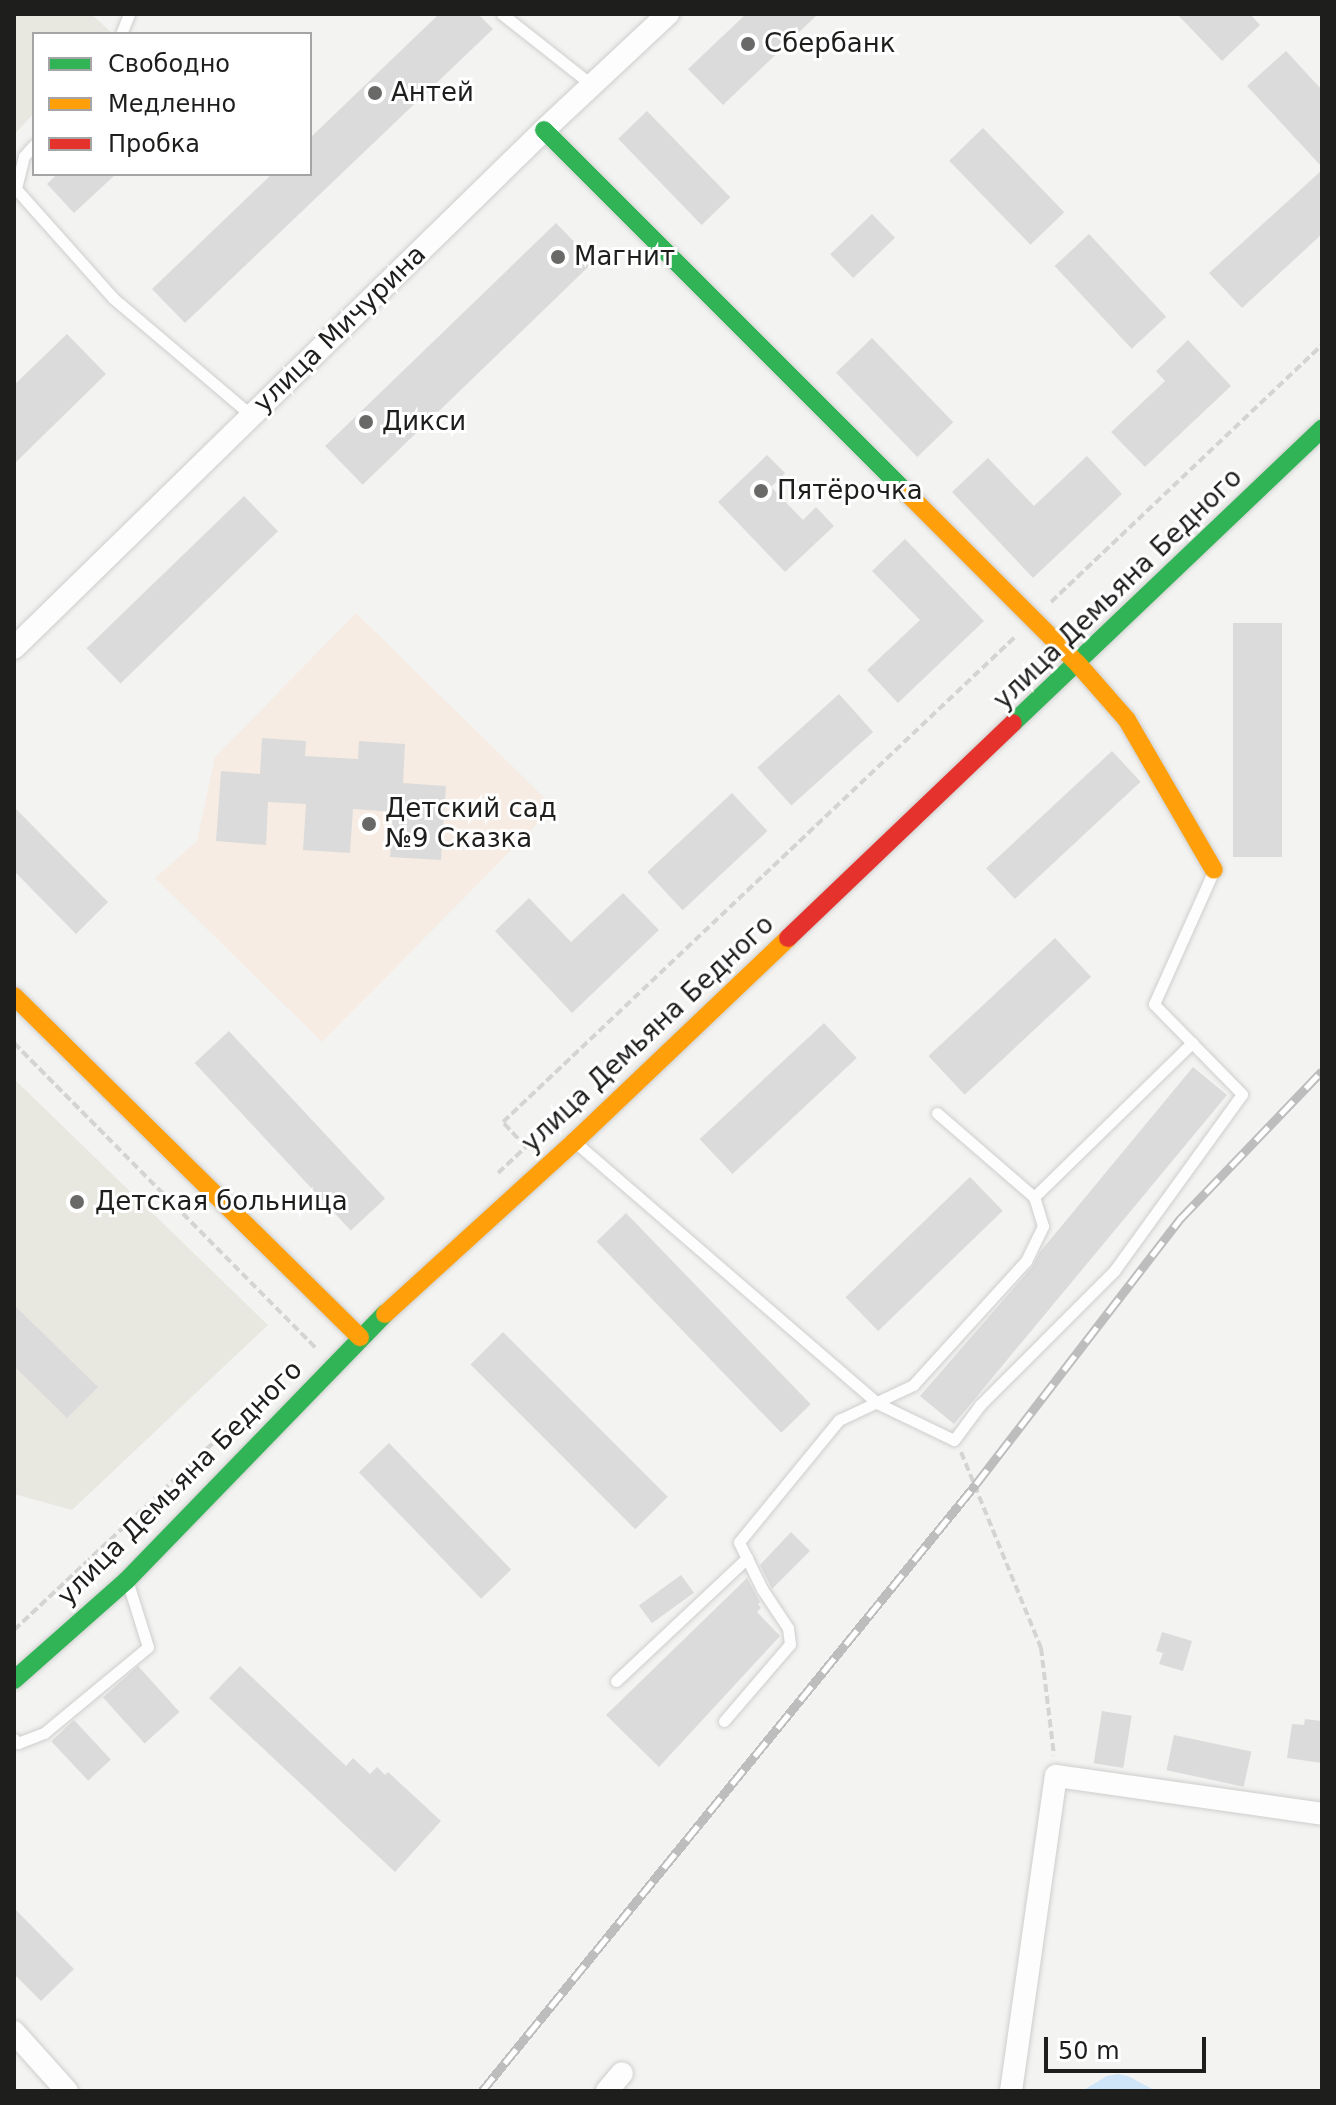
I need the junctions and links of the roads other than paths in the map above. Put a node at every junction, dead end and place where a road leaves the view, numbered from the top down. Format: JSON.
{"nodes":[{"id":1,"x":502,"y":14,"type":"edge"},
{"id":2,"x":668,"y":14,"type":"edge"},
{"id":3,"x":592,"y":85,"type":"junction"},
{"id":4,"x":544,"y":130,"type":"junction"},
{"id":5,"x":32,"y":147,"type":"edge"},
{"id":6,"x":252,"y":416,"type":"junction"},
{"id":7,"x":1322,"y":429,"type":"edge"},
{"id":8,"x":14,"y":648,"type":"edge"},
{"id":9,"x":1078,"y":664,"type":"junction"},
{"id":10,"x":1214,"y":870,"type":"joint"},
{"id":11,"x":14,"y":996,"type":"edge"},
{"id":12,"x":1192,"y":1043,"type":"junction"},
{"id":13,"x":937,"y":1113,"type":"dead end"},
{"id":14,"x":574,"y":1142,"type":"junction"},
{"id":15,"x":1034,"y":1197,"type":"junction"},
{"id":16,"x":360,"y":1337,"type":"junction"},
{"id":17,"x":877,"y":1403,"type":"junction"},
{"id":18,"x":747,"y":1558,"type":"junction"},
{"id":19,"x":127,"y":1580,"type":"junction"},
{"id":20,"x":14,"y":1680,"type":"edge"},
{"id":21,"x":616,"y":1681,"type":"dead end"},
{"id":22,"x":724,"y":1721,"type":"dead end"},
{"id":23,"x":14,"y":1739,"type":"edge"},
{"id":24,"x":1322,"y":1814,"type":"edge"},
{"id":25,"x":14,"y":2032,"type":"edge"},
{"id":26,"x":622,"y":2073,"type":"dead end"},
{"id":27,"x":67,"y":2091,"type":"edge"},
{"id":28,"x":607,"y":2091,"type":"edge"},
{"id":29,"x":1011,"y":2091,"type":"edge"}],
"edges":[{"from":1,"to":3,"type":"lane"},
{"from":2,"to":3,"type":"street","name":"улица Мичурина"},
{"from":3,"to":4,"type":"street","name":"улица Мичурина"},
{"from":4,"to":6,"type":"street","name":"улица Мичурина"},
{"from":4,"to":9,"type":"main road"},
{"from":5,"to":6,"type":"lane"},
{"from":6,"to":8,"type":"street","name":"улица Мичурина"},
{"from":7,"to":9,"type":"main road","name":"улица Демьяна Бедного"},
{"from":9,"to":10,"type":"main road"},
{"from":9,"to":14,"type":"main road","name":"улица Демьяна Бедного"},
{"from":10,"to":12,"type":"lane"},
{"from":11,"to":16,"type":"main road"},
{"from":12,"to":15,"type":"lane"},
{"from":12,"to":17,"type":"lane"},
{"from":13,"to":15,"type":"lane"},
{"from":14,"to":16,"type":"main road","name":"улица Демьяна Бедного"},
{"from":14,"to":17,"type":"lane"},
{"from":15,"to":17,"type":"lane"},
{"from":16,"to":19,"type":"main road","name":"улица Демьяна Бедного"},
{"from":17,"to":18,"type":"lane"},
{"from":18,"to":21,"type":"lane"},
{"from":18,"to":22,"type":"lane"},
{"from":19,"to":20,"type":"main road","name":"улица Демьяна Бедного"},
{"from":19,"to":23,"type":"lane"},
{"from":24,"to":29,"type":"street"},
{"from":25,"to":27,"type":"street"},
{"from":26,"to":28,"type":"street"}]}
